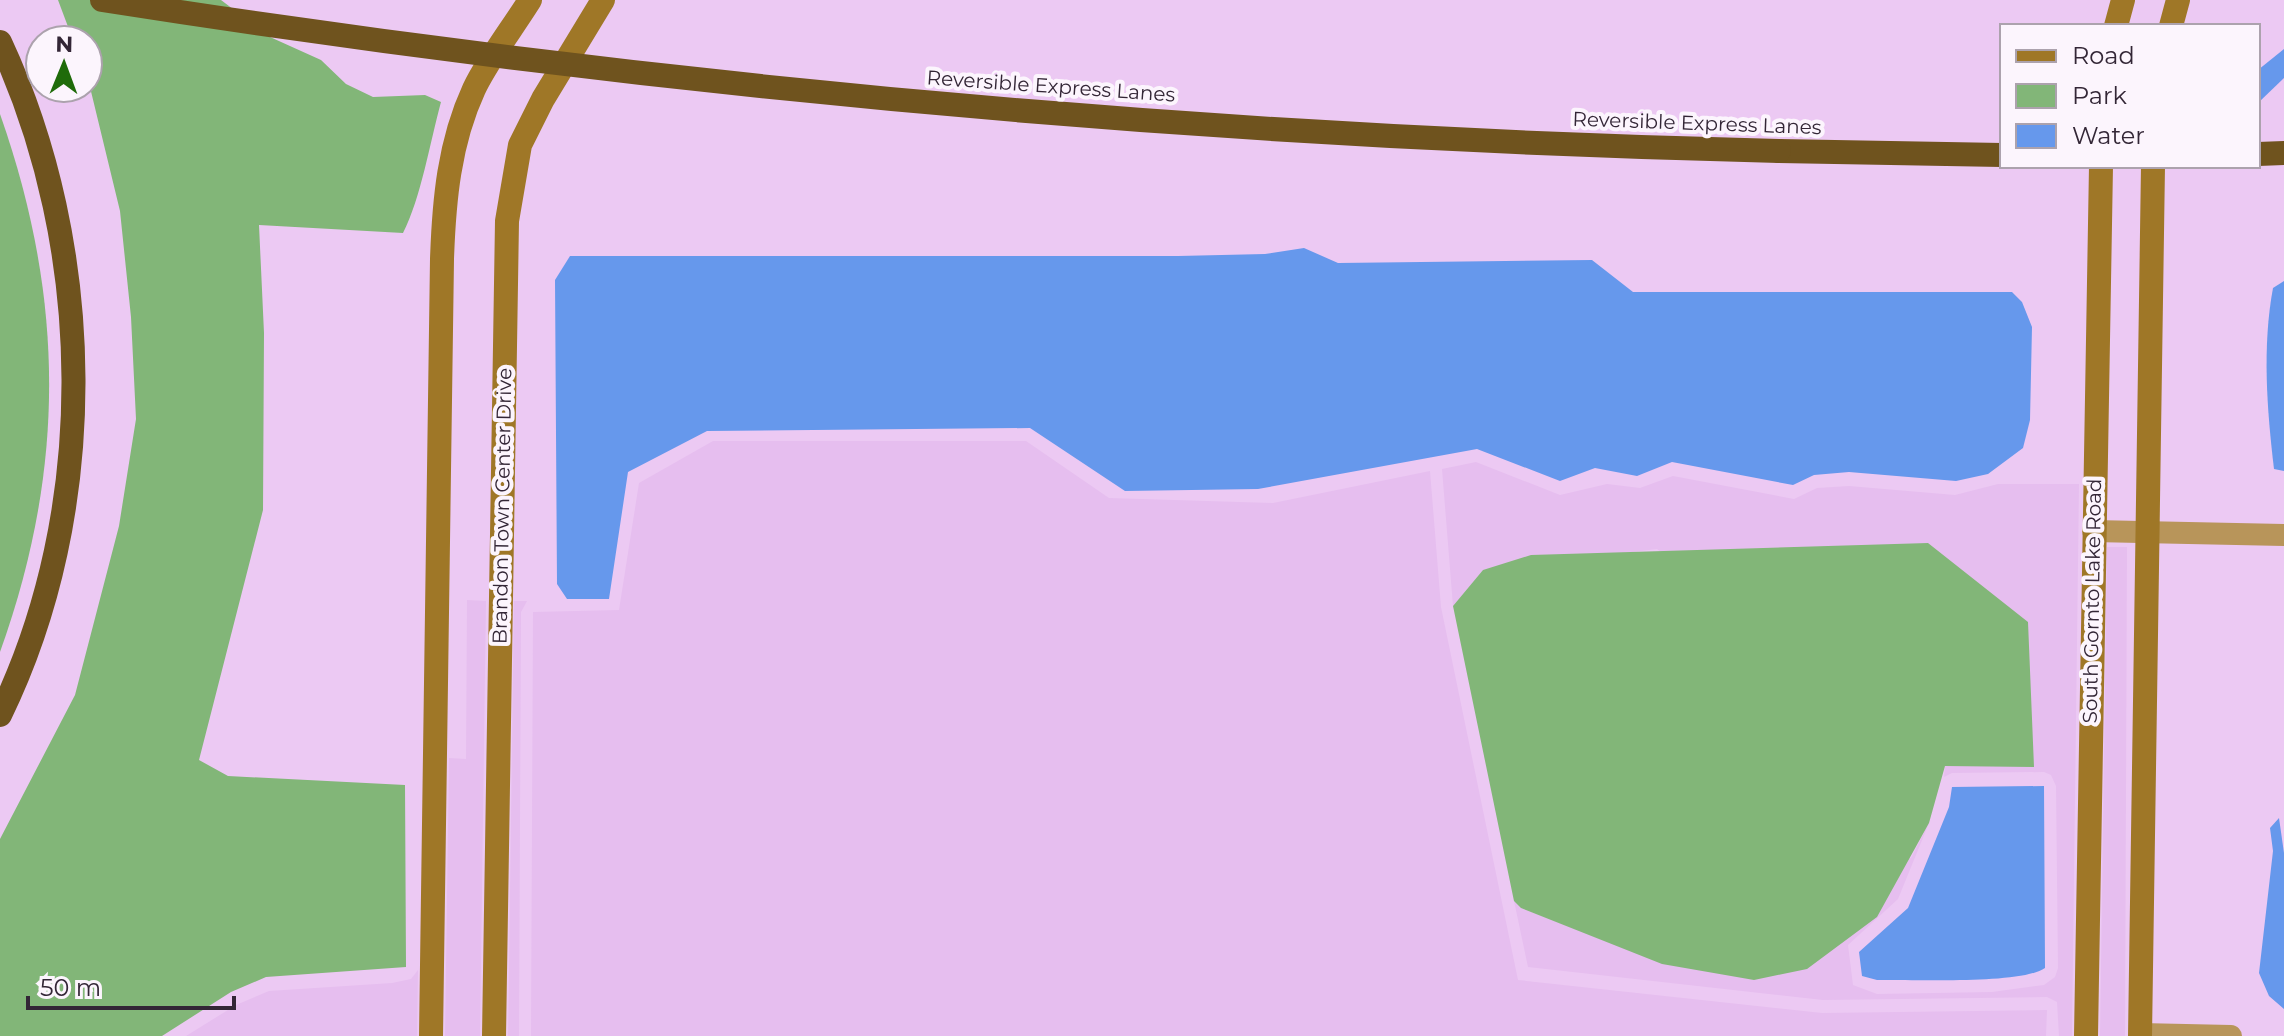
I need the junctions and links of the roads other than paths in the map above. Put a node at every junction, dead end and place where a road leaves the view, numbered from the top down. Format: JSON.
{"nodes":[{"id":1,"x":102,"y":0,"type":"edge"},
{"id":2,"x":530,"y":0,"type":"edge"},
{"id":3,"x":603,"y":0,"type":"edge"},
{"id":4,"x":2123,"y":0,"type":"edge"},
{"id":5,"x":2178,"y":0,"type":"edge"},
{"id":6,"x":2117,"y":24,"type":"edge"},
{"id":7,"x":2172,"y":24,"type":"edge"},
{"id":8,"x":0,"y":42,"type":"edge"},
{"id":9,"x":2284,"y":153,"type":"edge"},
{"id":10,"x":2260,"y":154,"type":"edge"},
{"id":11,"x":2000,"y":155,"type":"edge"},
{"id":12,"x":2101,"y":168,"type":"edge"},
{"id":13,"x":2153,"y":168,"type":"edge"},
{"id":14,"x":2093,"y":531,"type":"junction"},
{"id":15,"x":2149,"y":532,"type":"junction"},
{"id":16,"x":2284,"y":535,"type":"edge"},
{"id":17,"x":0,"y":715,"type":"edge"},
{"id":18,"x":2140,"y":1035,"type":"edge"},
{"id":19,"x":431,"y":1036,"type":"edge"},
{"id":20,"x":494,"y":1036,"type":"edge"},
{"id":21,"x":2086,"y":1036,"type":"edge"},
{"id":22,"x":2231,"y":1036,"type":"edge"}],
"edges":[{"from":1,"to":11,"type":"highway","name":"Reversible Express Lanes","bridge":true},
{"from":2,"to":19,"type":"street"},
{"from":3,"to":20,"type":"street","name":"Brandon Town Center Drive"},
{"from":4,"to":6,"type":"street"},
{"from":5,"to":7,"type":"street"},
{"from":8,"to":17,"type":"highway"},
{"from":9,"to":10,"type":"highway"},
{"from":12,"to":14,"type":"street","name":"South Gornto Lake Road"},
{"from":13,"to":15,"type":"street"},
{"from":14,"to":15,"type":"street"},
{"from":14,"to":21,"type":"street","name":"South Gornto Lake Road"},
{"from":15,"to":16,"type":"street"},
{"from":15,"to":18,"type":"street"},
{"from":18,"to":22,"type":"street"}]}
